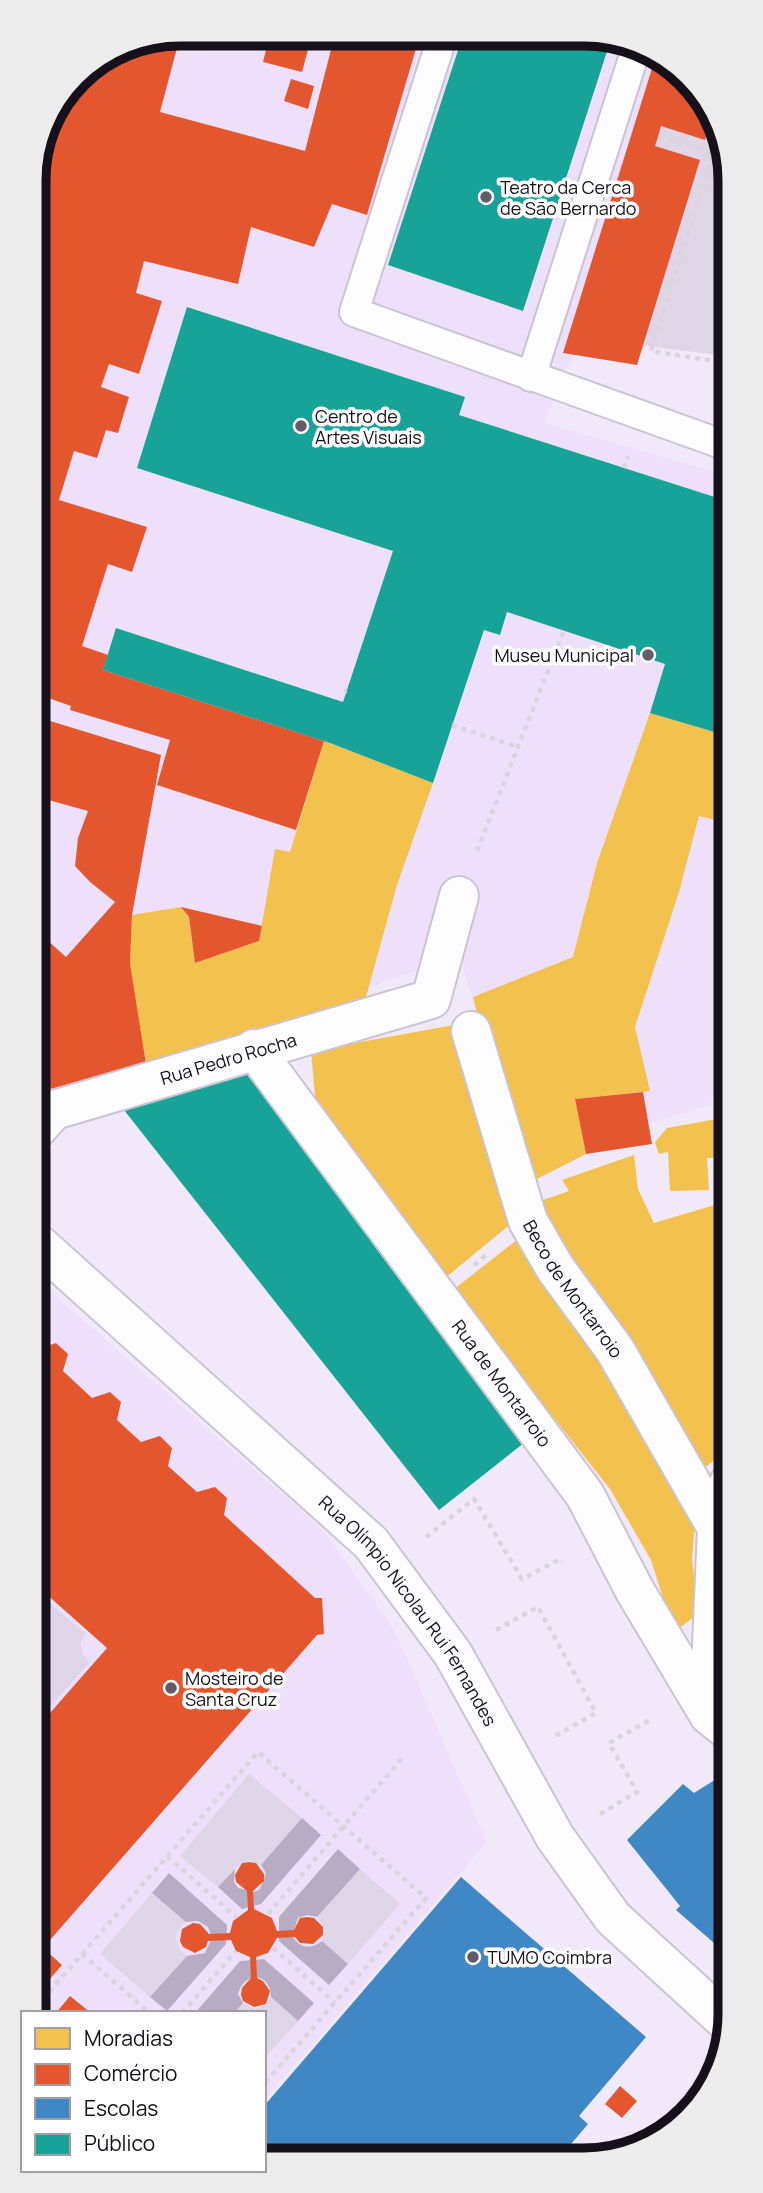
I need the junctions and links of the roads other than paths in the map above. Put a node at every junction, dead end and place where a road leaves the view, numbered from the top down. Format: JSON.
{"nodes":[{"id":1,"x":439,"y":46,"type":"edge"},
{"id":2,"x":634,"y":56,"type":"edge"},
{"id":3,"x":531,"y":377,"type":"junction"},
{"id":4,"x":718,"y":443,"type":"edge"},
{"id":5,"x":459,"y":896,"type":"road end"},
{"id":6,"x":471,"y":1031,"type":"dead end"},
{"id":7,"x":254,"y":1049,"type":"junction"},
{"id":8,"x":46,"y":1119,"type":"edge"},
{"id":9,"x":46,"y":1251,"type":"edge"},
{"id":10,"x":717,"y":1528,"type":"joint"},
{"id":11,"x":717,"y":1553,"type":"edge"},
{"id":12,"x":717,"y":1720,"type":"edge"},
{"id":13,"x":717,"y":2013,"type":"edge"}],
"edges":[{"from":1,"to":3,"type":"lane"},
{"from":2,"to":3,"type":"lane"},
{"from":3,"to":4,"type":"lane"},
{"from":5,"to":7,"type":"street","name":"Rua Pedro Rocha"},
{"from":6,"to":10,"type":"street","name":"Beco de Montarroio"},
{"from":7,"to":8,"type":"street","name":"Rua Pedro Rocha"},
{"from":7,"to":12,"type":"street","name":"Rua de Montarroio"},
{"from":9,"to":13,"type":"street","name":"Rua Olímpio Nicolau Rui Fernandes"},
{"from":10,"to":11,"type":"street"}]}
